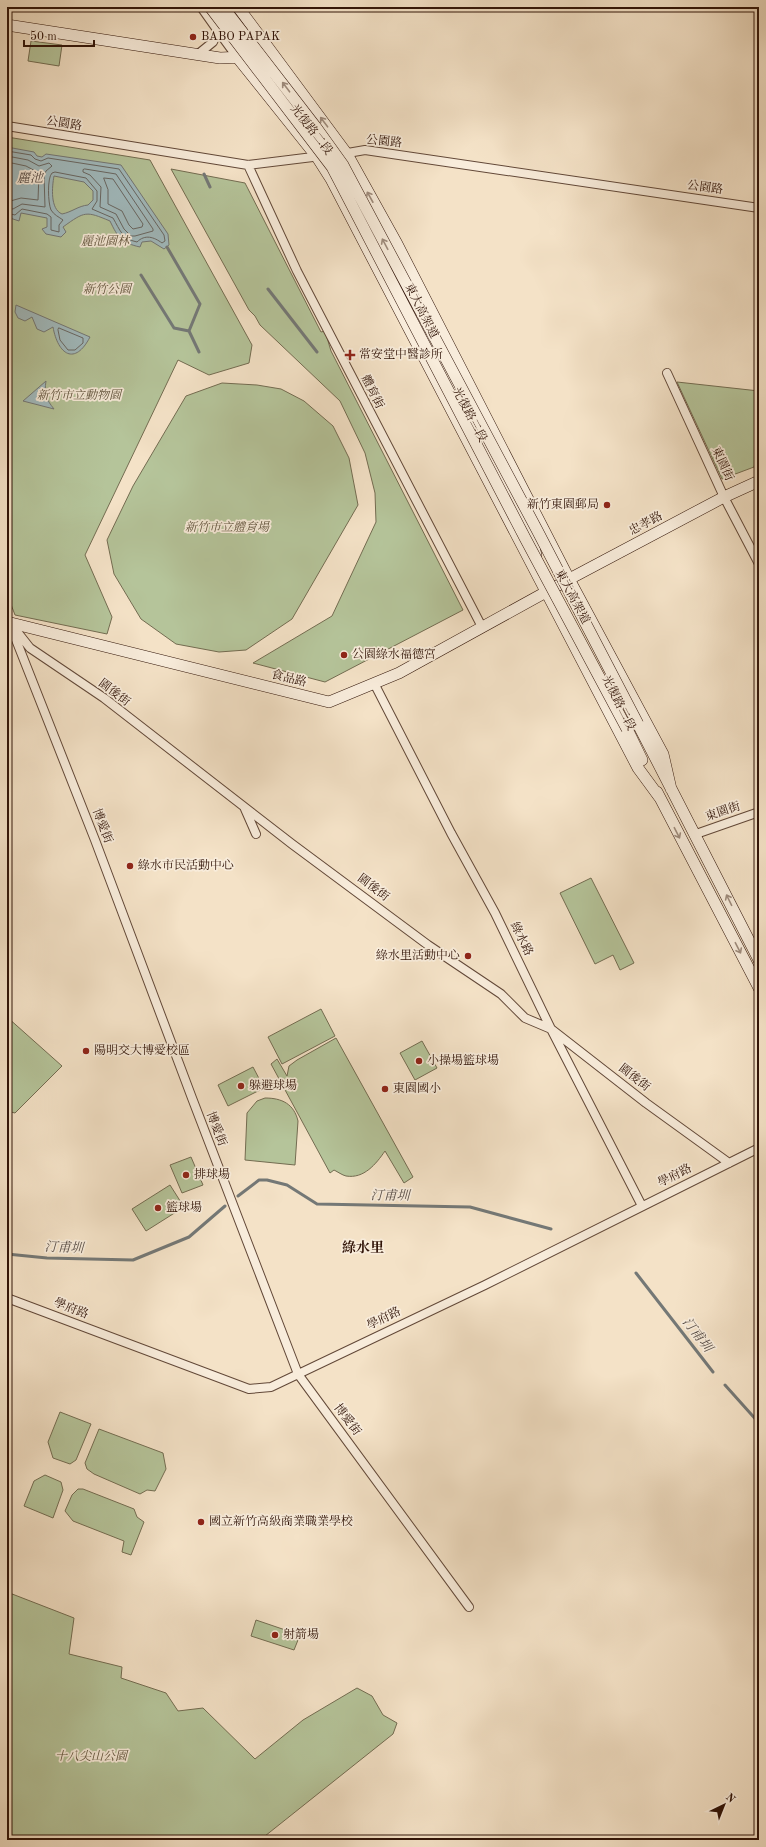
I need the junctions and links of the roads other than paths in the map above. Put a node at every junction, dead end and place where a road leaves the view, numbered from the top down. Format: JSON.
{"nodes":[{"id":1,"x":201,"y":7,"type":"edge"},
{"id":2,"x":211,"y":7,"type":"edge"},
{"id":3,"x":222,"y":7,"type":"edge"},
{"id":4,"x":238,"y":7,"type":"edge"},
{"id":5,"x":7,"y":25,"type":"edge"},
{"id":6,"x":218,"y":31,"type":"junction"},
{"id":7,"x":197,"y":54,"type":"junction"},
{"id":8,"x":237,"y":57,"type":"junction"},
{"id":9,"x":276,"y":58,"type":"junction"},
{"id":10,"x":7,"y":126,"type":"edge"},
{"id":11,"x":347,"y":154,"type":"junction"},
{"id":12,"x":317,"y":157,"type":"junction"},
{"id":13,"x":248,"y":165,"type":"junction"},
{"id":14,"x":759,"y":208,"type":"edge"},
{"id":15,"x":377,"y":254,"type":"junction"},
{"id":16,"x":667,"y":373,"type":"dead end"},
{"id":17,"x":759,"y":481,"type":"edge"},
{"id":18,"x":724,"y":497,"type":"junction"},
{"id":19,"x":759,"y":564,"type":"edge"},
{"id":20,"x":569,"y":579,"type":"junction"},
{"id":21,"x":546,"y":592,"type":"junction"},
{"id":22,"x":8,"y":622,"type":"edge"},
{"id":23,"x":482,"y":627,"type":"junction"},
{"id":24,"x":374,"y":683,"type":"junction"},
{"id":25,"x":638,"y":724,"type":"joint"},
{"id":26,"x":627,"y":729,"type":"joint"},
{"id":27,"x":671,"y":789,"type":"junction"},
{"id":28,"x":660,"y":798,"type":"junction"},
{"id":29,"x":243,"y":806,"type":"junction"},
{"id":30,"x":759,"y":812,"type":"edge"},
{"id":31,"x":256,"y":834,"type":"dead end"},
{"id":32,"x":696,"y":834,"type":"junction"},
{"id":33,"x":759,"y":960,"type":"edge"},
{"id":34,"x":759,"y":988,"type":"edge"},
{"id":35,"x":551,"y":1029,"type":"junction"},
{"id":36,"x":759,"y":1148,"type":"edge"},
{"id":37,"x":729,"y":1163,"type":"junction"},
{"id":38,"x":642,"y":1206,"type":"junction"},
{"id":39,"x":7,"y":1298,"type":"edge"},
{"id":40,"x":298,"y":1374,"type":"junction"},
{"id":41,"x":470,"y":1607,"type":"dead end"}],
"edges":[{"from":1,"to":6,"type":"street","name":"光復路二段"},
{"from":2,"to":15,"type":"main road","name":"東大高架道","bridge":true},
{"from":3,"to":6,"type":"street"},
{"from":25,"to":3,"type":"main road","name":"東大高架道","one_way":true,"bridge":true},
{"from":4,"to":8,"type":"main road"},
{"from":4,"to":9,"type":"main road","name":"光復路二段"},
{"from":5,"to":7,"type":"main road"},
{"from":6,"to":7,"type":"street"},
{"from":6,"to":8,"type":"street","name":"光復路二段"},
{"from":7,"to":8,"type":"main road"},
{"from":8,"to":9,"type":"main road"},
{"from":8,"to":12,"type":"main road","name":"光復路二段"},
{"from":11,"to":9,"type":"main road","name":"光復路二段","one_way":true},
{"from":10,"to":13,"type":"street","name":"公園路"},
{"from":11,"to":12,"type":"street","name":"公園路"},
{"from":11,"to":14,"type":"street","name":"公園路"},
{"from":20,"to":11,"type":"main road","name":"光復路二段","one_way":true},
{"from":12,"to":13,"type":"street","name":"公園路"},
{"from":12,"to":21,"type":"main road","name":"光復路二段"},
{"from":13,"to":23,"type":"street","name":"體育街"},
{"from":15,"to":21,"type":"main road"},
{"from":15,"to":26,"type":"main road","name":"東大高架道","bridge":true},
{"from":16,"to":18,"type":"street","name":"東園街"},
{"from":17,"to":18,"type":"main road","name":"忠孝路"},
{"from":18,"to":19,"type":"street","name":"東園街"},
{"from":18,"to":20,"type":"main road","name":"忠孝路"},
{"from":20,"to":21,"type":"main road","name":"忠孝路"},
{"from":20,"to":27,"type":"main road","name":"光復路二段"},
{"from":21,"to":23,"type":"main road","name":"食品路"},
{"from":21,"to":28,"type":"main road","name":"光復路二段"},
{"from":22,"to":24,"type":"main road","name":"食品路"},
{"from":22,"to":29,"type":"street","name":"園後街"},
{"from":22,"to":40,"type":"street","name":"博愛街"},
{"from":23,"to":24,"type":"main road","name":"食品路"},
{"from":24,"to":35,"type":"street","name":"綠水路"},
{"from":25,"to":27,"type":"main road","name":"光復路二段"},
{"from":26,"to":28,"type":"main road","name":"光復路二段"},
{"from":27,"to":32,"type":"main road","name":"光復路二段"},
{"from":28,"to":34,"type":"main road","name":"光復路二段","one_way":true},
{"from":29,"to":31,"type":"street"},
{"from":29,"to":35,"type":"street","name":"園後街"},
{"from":30,"to":32,"type":"street","name":"東園街"},
{"from":33,"to":32,"type":"main road","name":"光復路二段","one_way":true},
{"from":35,"to":37,"type":"street","name":"園後街"},
{"from":35,"to":38,"type":"street","name":"綠水路"},
{"from":36,"to":37,"type":"street","name":"學府路"},
{"from":37,"to":38,"type":"street","name":"學府路"},
{"from":38,"to":40,"type":"street","name":"學府路"},
{"from":39,"to":40,"type":"street","name":"學府路"},
{"from":40,"to":41,"type":"street","name":"博愛街"}]}
